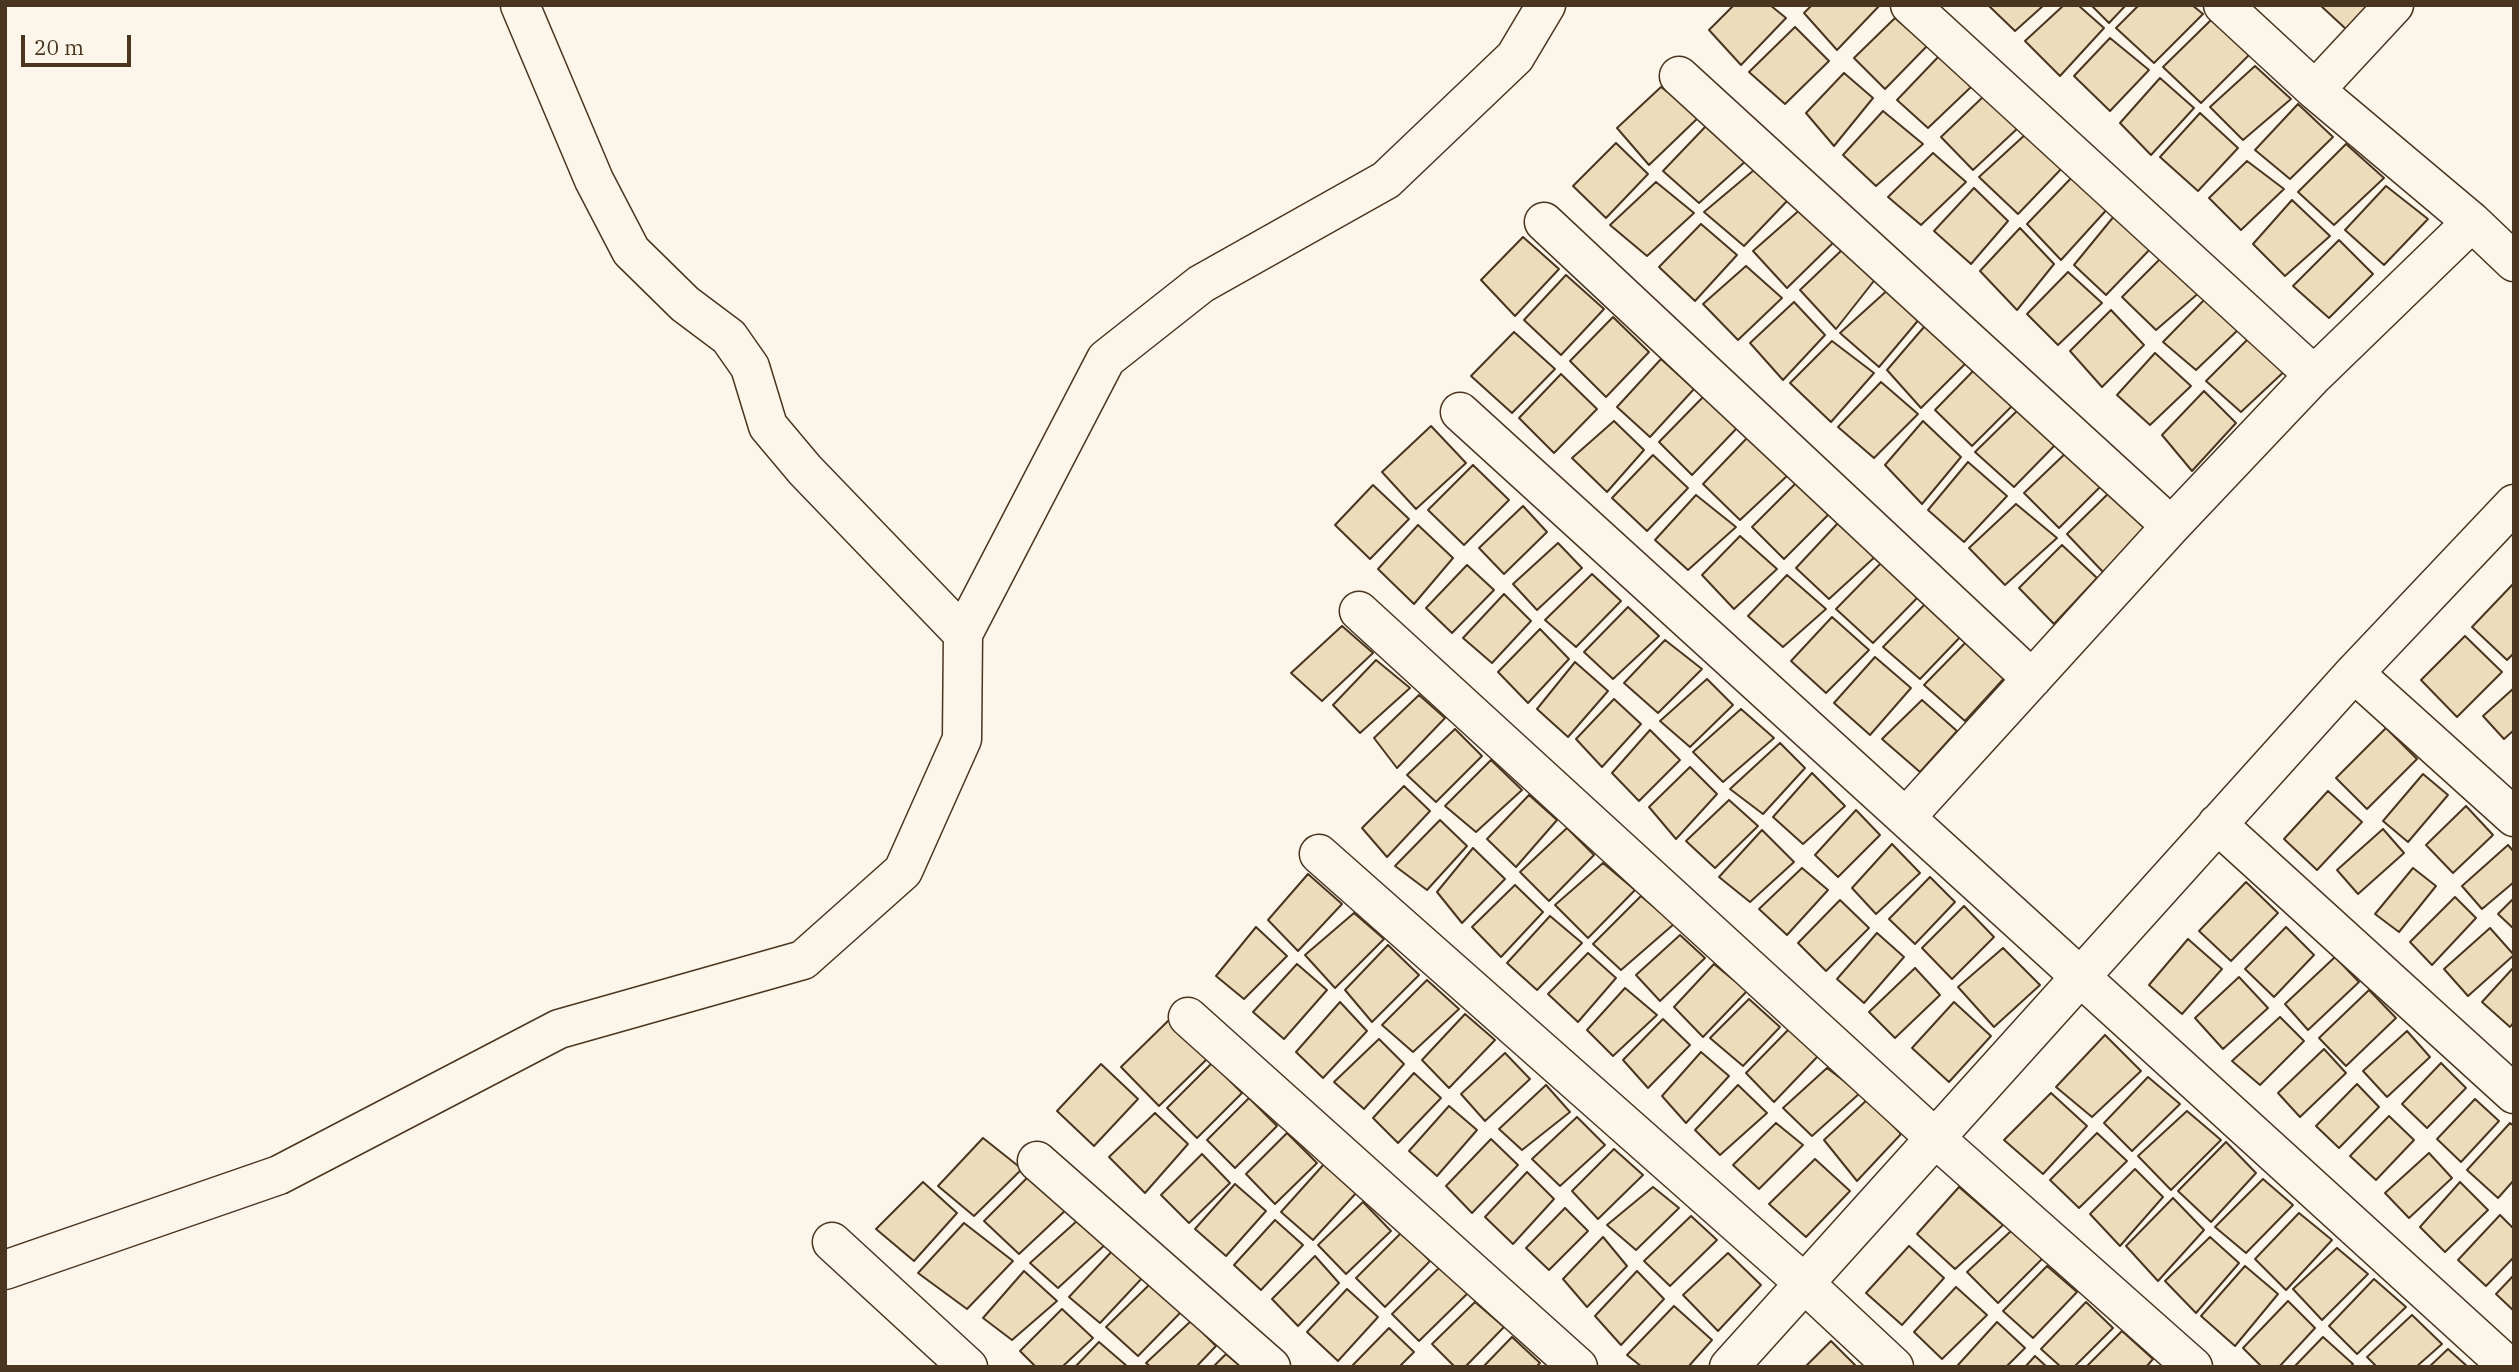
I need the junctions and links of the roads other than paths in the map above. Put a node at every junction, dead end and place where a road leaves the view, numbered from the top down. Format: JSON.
{"nodes":[{"id":1,"x":520,"y":5,"type":"edge"},
{"id":2,"x":1546,"y":5,"type":"edge"},
{"id":3,"x":1910,"y":5,"type":"edge"},
{"id":4,"x":2223,"y":5,"type":"edge"},
{"id":5,"x":2394,"y":5,"type":"edge"},
{"id":6,"x":1679,"y":76,"type":"dead end"},
{"id":7,"x":2315,"y":90,"type":"junction"},
{"id":8,"x":1544,"y":222,"type":"dead end"},
{"id":9,"x":2472,"y":222,"type":"junction"},
{"id":10,"x":2514,"y":262,"type":"edge"},
{"id":11,"x":2314,"y":375,"type":"junction"},
{"id":12,"x":1460,"y":412,"type":"dead end"},
{"id":13,"x":2510,"y":515,"type":"edge"},
{"id":14,"x":2171,"y":526,"type":"junction"},
{"id":15,"x":1359,"y":611,"type":"dead end"},
{"id":16,"x":963,"y":634,"type":"junction"},
{"id":17,"x":2354,"y":673,"type":"junction"},
{"id":18,"x":2032,"y":679,"type":"junction"},
{"id":19,"x":1906,"y":817,"type":"junction"},
{"id":20,"x":2514,"y":817,"type":"edge"},
{"id":21,"x":2217,"y":824,"type":"junction"},
{"id":22,"x":1319,"y":853,"type":"dead end"},
{"id":23,"x":2081,"y":977,"type":"junction"},
{"id":24,"x":1188,"y":1017,"type":"dead end"},
{"id":25,"x":2514,"y":1094,"type":"edge"},
{"id":26,"x":1935,"y":1139,"type":"junction"},
{"id":27,"x":1037,"y":1161,"type":"dead end"},
{"id":28,"x":832,"y":1242,"type":"dead end"},
{"id":29,"x":5,"y":1270,"type":"edge"},
{"id":30,"x":1804,"y":1283,"type":"junction"},
{"id":31,"x":968,"y":1367,"type":"edge"},
{"id":32,"x":1271,"y":1367,"type":"edge"},
{"id":33,"x":1578,"y":1367,"type":"edge"},
{"id":34,"x":1729,"y":1367,"type":"edge"},
{"id":35,"x":1894,"y":1367,"type":"edge"},
{"id":36,"x":2193,"y":1367,"type":"edge"},
{"id":37,"x":2509,"y":1367,"type":"edge"}],
"edges":[{"from":1,"to":16,"type":"street"},
{"from":2,"to":16,"type":"street"},
{"from":3,"to":11,"type":"street"},
{"from":4,"to":7,"type":"street"},
{"from":5,"to":7,"type":"street"},
{"from":6,"to":14,"type":"street"},
{"from":7,"to":9,"type":"street"},
{"from":8,"to":18,"type":"street"},
{"from":9,"to":10,"type":"street"},
{"from":9,"to":11,"type":"street"},
{"from":11,"to":14,"type":"street"},
{"from":12,"to":19,"type":"street"},
{"from":13,"to":17,"type":"street"},
{"from":14,"to":18,"type":"street"},
{"from":15,"to":26,"type":"street"},
{"from":16,"to":29,"type":"street"},
{"from":17,"to":20,"type":"street"},
{"from":17,"to":21,"type":"street"},
{"from":18,"to":19,"type":"street"},
{"from":19,"to":23,"type":"street"},
{"from":21,"to":23,"type":"street"},
{"from":21,"to":25,"type":"street"},
{"from":22,"to":30,"type":"street"},
{"from":23,"to":26,"type":"street"},
{"from":23,"to":37,"type":"street"},
{"from":24,"to":33,"type":"street"},
{"from":26,"to":30,"type":"street"},
{"from":26,"to":36,"type":"street"},
{"from":27,"to":32,"type":"street"},
{"from":28,"to":31,"type":"street"},
{"from":30,"to":34,"type":"street"},
{"from":30,"to":35,"type":"street"}]}
